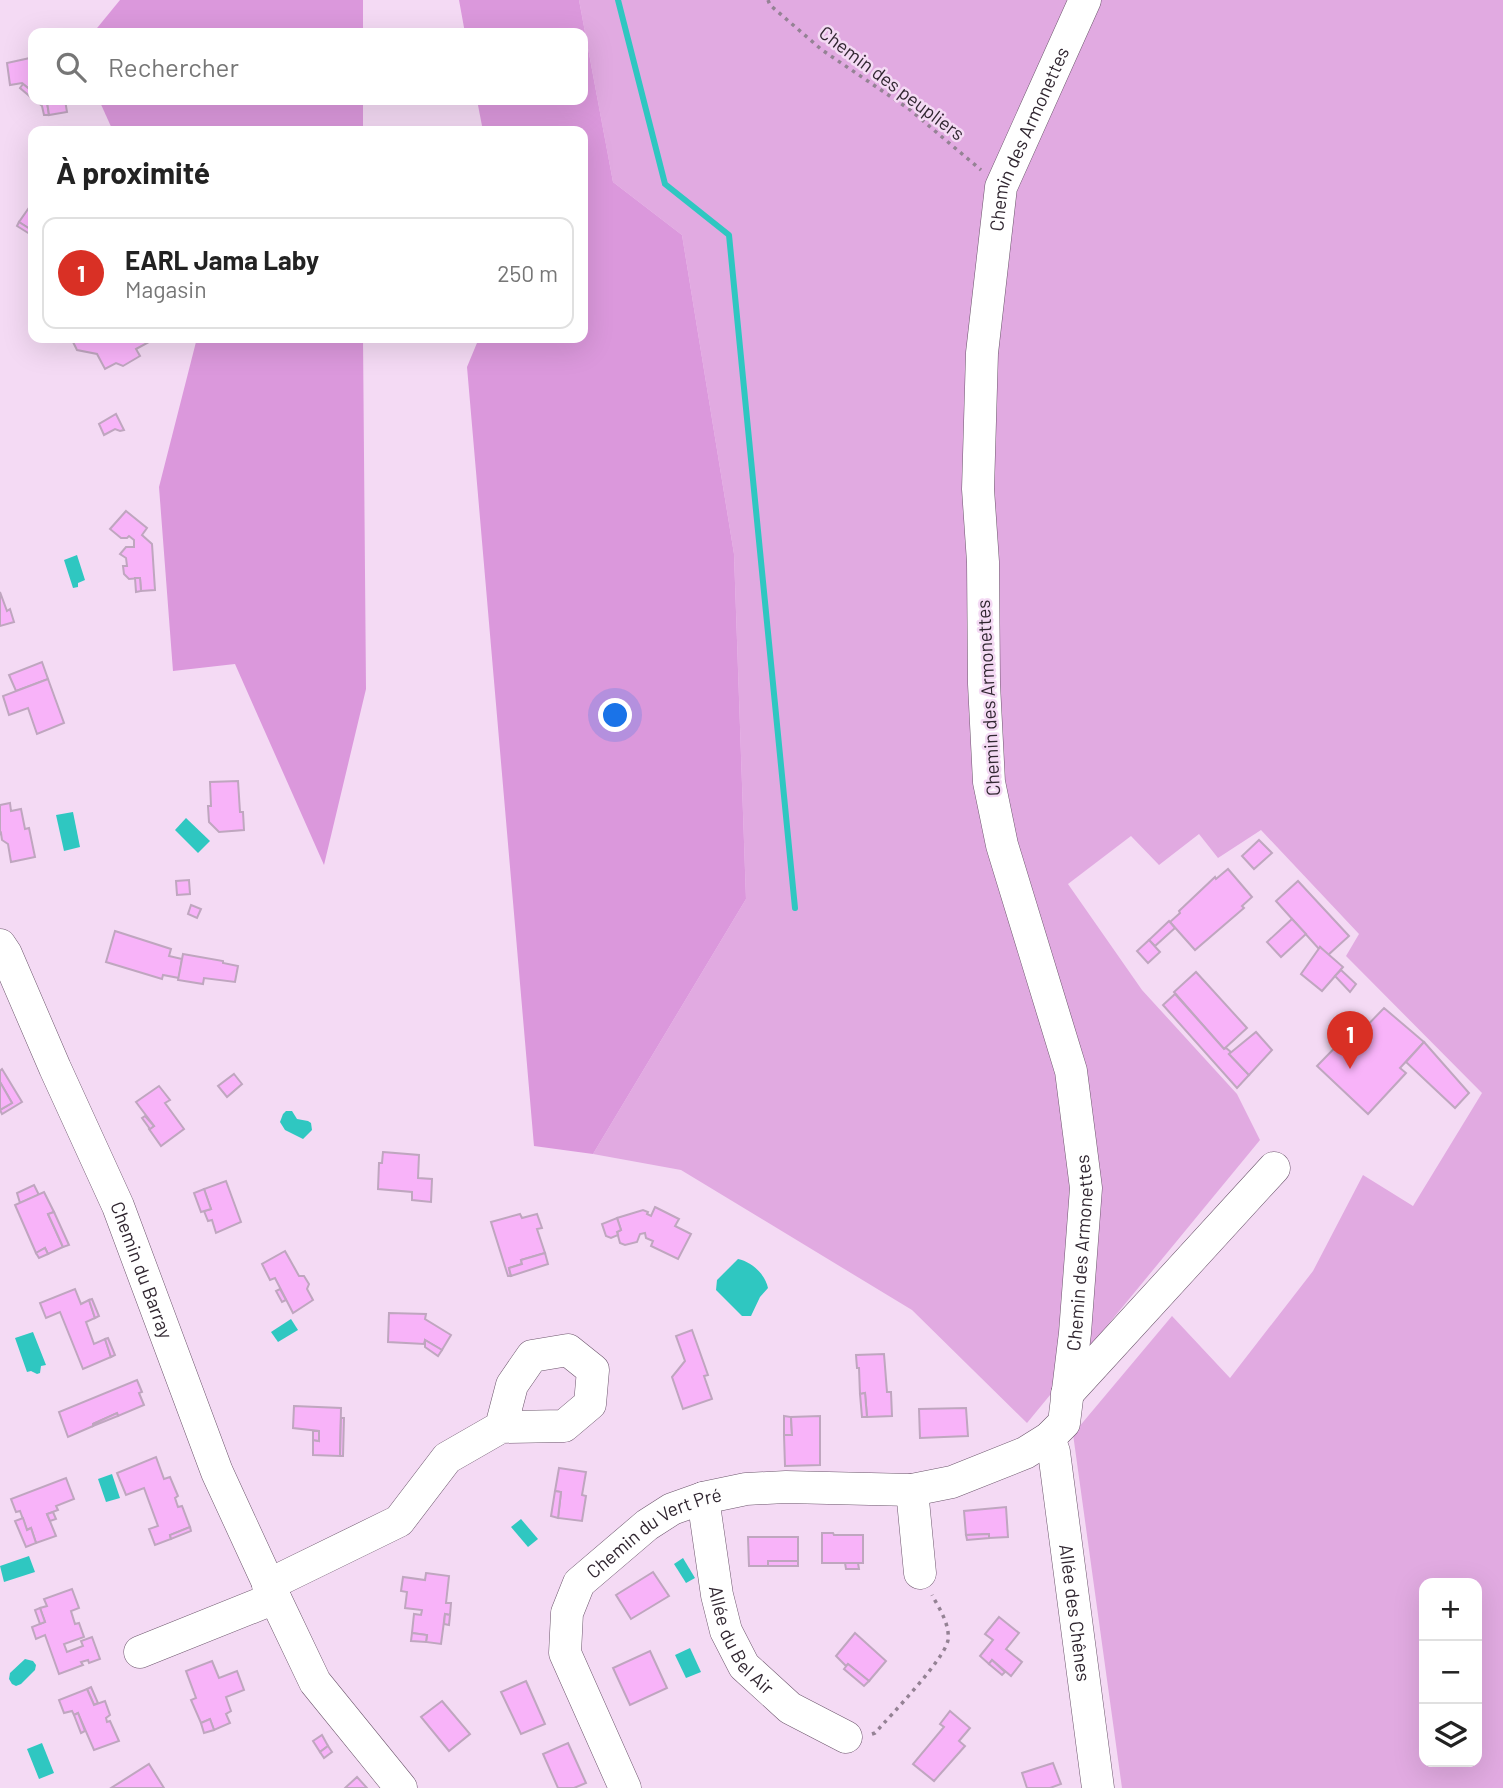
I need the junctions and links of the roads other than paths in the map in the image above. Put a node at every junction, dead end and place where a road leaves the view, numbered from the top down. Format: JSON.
{"nodes":[{"id":1,"x":1085,"y":0,"type":"edge"},
{"id":2,"x":0,"y":945,"type":"edge"},
{"id":3,"x":1274,"y":1168,"type":"dead end"},
{"id":4,"x":1067,"y":1394,"type":"junction"},
{"id":5,"x":501,"y":1427,"type":"dead end"},
{"id":6,"x":1049,"y":1438,"type":"junction"},
{"id":7,"x":912,"y":1490,"type":"junction"},
{"id":8,"x":704,"y":1498,"type":"junction"},
{"id":9,"x":920,"y":1573,"type":"road end"},
{"id":10,"x":272,"y":1592,"type":"junction"},
{"id":11,"x":140,"y":1652,"type":"dead end"},
{"id":12,"x":846,"y":1737,"type":"road end"},
{"id":13,"x":401,"y":1788,"type":"edge"},
{"id":14,"x":625,"y":1788,"type":"edge"},
{"id":15,"x":1098,"y":1788,"type":"edge"}],
"edges":[{"from":1,"to":4,"type":"street","name":"Chemin des Armonettes"},
{"from":2,"to":10,"type":"street","name":"Chemin du Barray"},
{"from":3,"to":4,"type":"street"},
{"from":4,"to":6,"type":"street","name":"Chemin des Armonettes"},
{"from":5,"to":10,"type":"street"},
{"from":6,"to":7,"type":"street","name":"Chemin du Vert Pré"},
{"from":6,"to":15,"type":"street","name":"Allée des Chênes"},
{"from":7,"to":8,"type":"street","name":"Chemin du Vert Pré"},
{"from":7,"to":9,"type":"street"},
{"from":8,"to":12,"type":"street","name":"Allée du Bel Air"},
{"from":8,"to":14,"type":"street","name":"Chemin du Vert Pré"},
{"from":10,"to":11,"type":"street"},
{"from":10,"to":13,"type":"street","name":"Chemin du Barray"}]}
